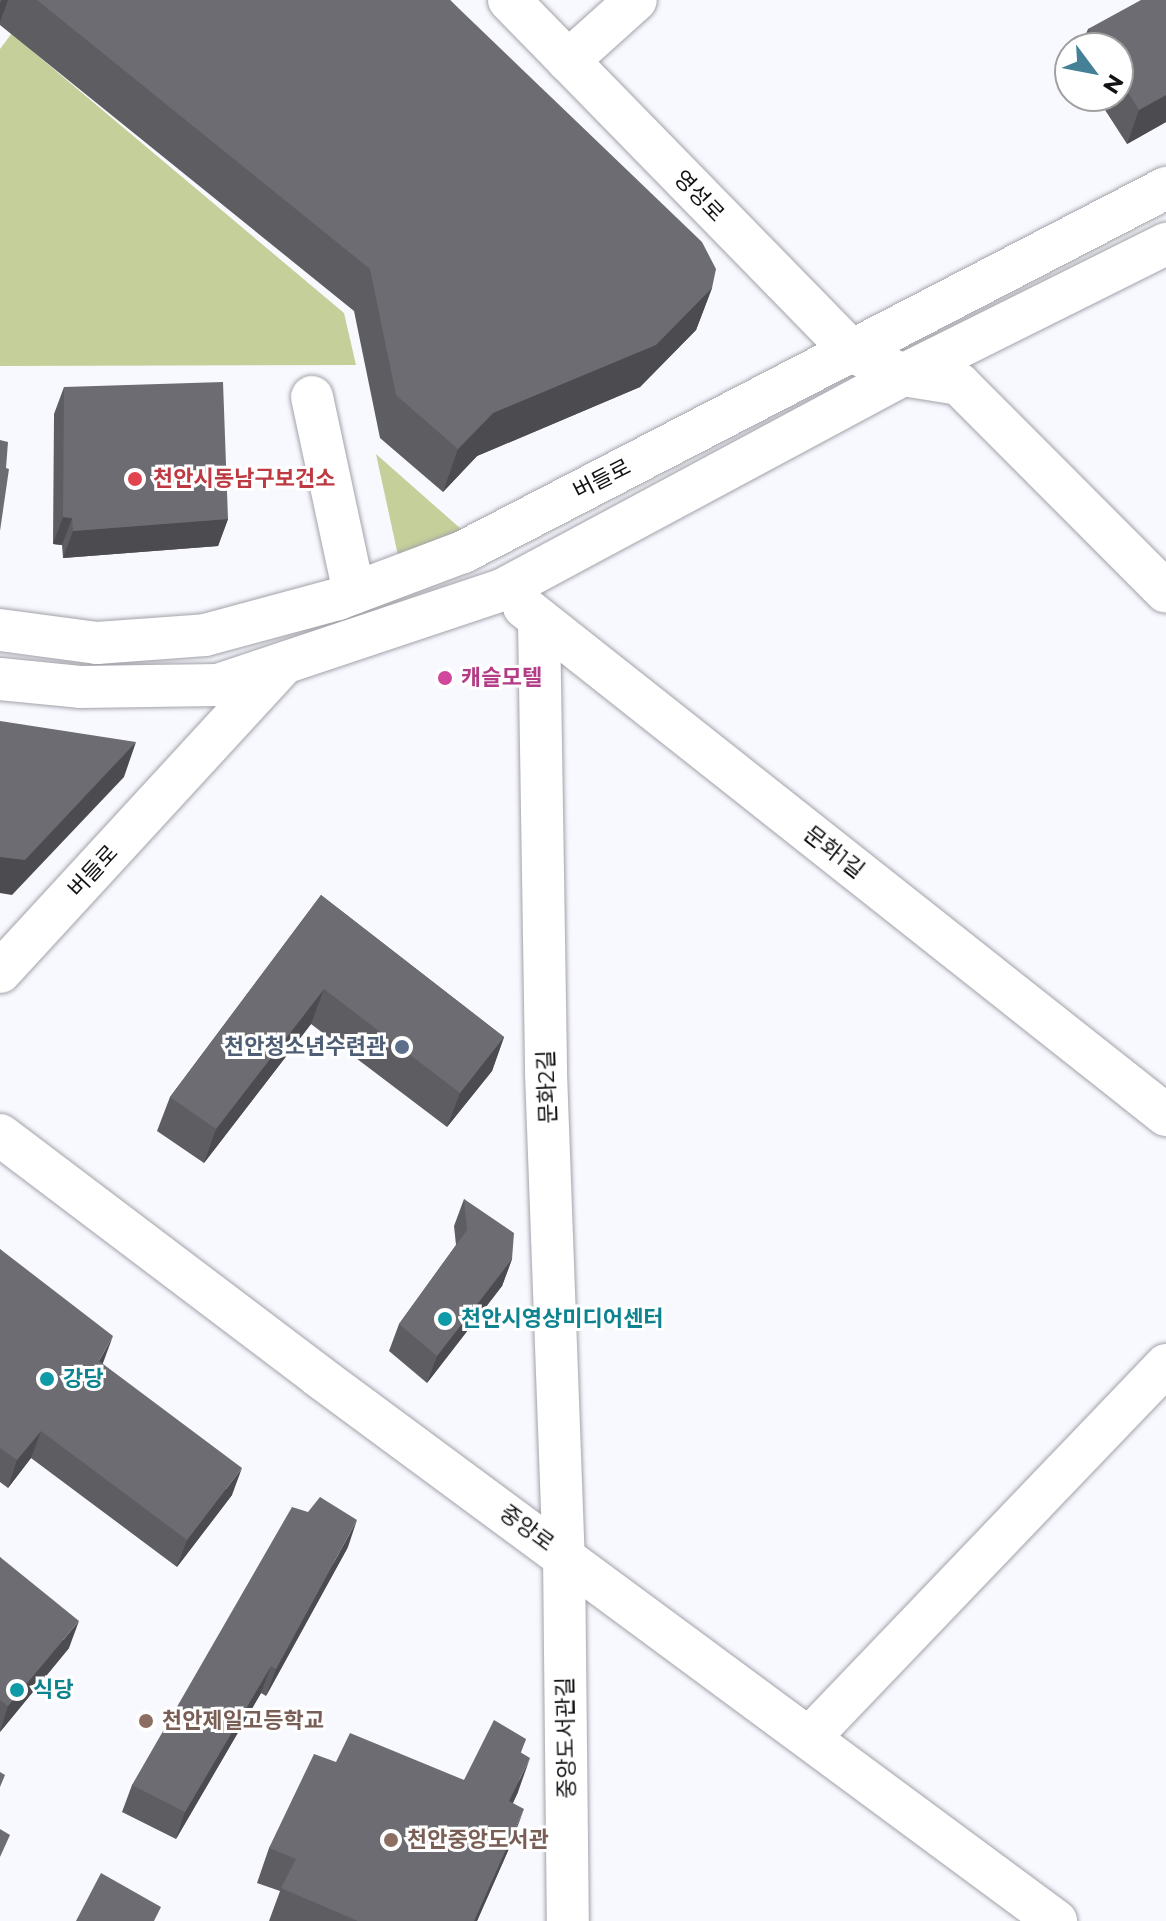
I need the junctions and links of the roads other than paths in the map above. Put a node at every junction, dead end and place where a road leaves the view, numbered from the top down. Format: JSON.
{"nodes":[{"id":1,"x":509,"y":0,"type":"edge"},
{"id":2,"x":636,"y":0,"type":"edge"},
{"id":3,"x":568,"y":61,"type":"junction"},
{"id":4,"x":1166,"y":188,"type":"edge"},
{"id":5,"x":1166,"y":244,"type":"edge"},
{"id":6,"x":851,"y":351,"type":"junction"},
{"id":7,"x":903,"y":375,"type":"junction"},
{"id":8,"x":312,"y":397,"type":"dead end"},
{"id":9,"x":502,"y":590,"type":"junction"},
{"id":10,"x":1166,"y":592,"type":"edge"},
{"id":11,"x":354,"y":593,"type":"junction"},
{"id":12,"x":539,"y":619,"type":"junction"},
{"id":13,"x":0,"y":630,"type":"edge"},
{"id":14,"x":283,"y":663,"type":"junction"},
{"id":15,"x":0,"y":679,"type":"edge"},
{"id":16,"x":0,"y":972,"type":"edge"},
{"id":17,"x":1166,"y":1115,"type":"edge"},
{"id":18,"x":0,"y":1135,"type":"edge"},
{"id":19,"x":1166,"y":1365,"type":"edge"},
{"id":20,"x":564,"y":1555,"type":"junction"},
{"id":21,"x":810,"y":1737,"type":"junction"},
{"id":22,"x":568,"y":1921,"type":"edge"},
{"id":23,"x":1056,"y":1921,"type":"edge"}],
"edges":[{"from":1,"to":3,"type":"street","name":"영성로"},
{"from":2,"to":3,"type":"street"},
{"from":3,"to":6,"type":"street","name":"영성로"},
{"from":4,"to":6,"type":"street","name":"버들로"},
{"from":5,"to":7,"type":"street","name":"버들로"},
{"from":6,"to":7,"type":"street","name":"영성로"},
{"from":6,"to":11,"type":"street","name":"버들로"},
{"from":7,"to":9,"type":"street","name":"버들로"},
{"from":7,"to":10,"type":"street","name":"영성로"},
{"from":8,"to":11,"type":"street"},
{"from":9,"to":12,"type":"street","name":"문화1길"},
{"from":9,"to":14,"type":"street","name":"버들로"},
{"from":11,"to":13,"type":"street","name":"버들로"},
{"from":12,"to":17,"type":"street","name":"문화1길"},
{"from":12,"to":20,"type":"street","name":"문화2길"},
{"from":14,"to":15,"type":"street","name":"버들로"},
{"from":14,"to":16,"type":"street","name":"버들로"},
{"from":18,"to":20,"type":"street","name":"중앙로"},
{"from":19,"to":21,"type":"street"},
{"from":20,"to":21,"type":"street","name":"중앙로"},
{"from":20,"to":22,"type":"street","name":"중앙도서관길"},
{"from":21,"to":23,"type":"street","name":"중앙로"}]}
